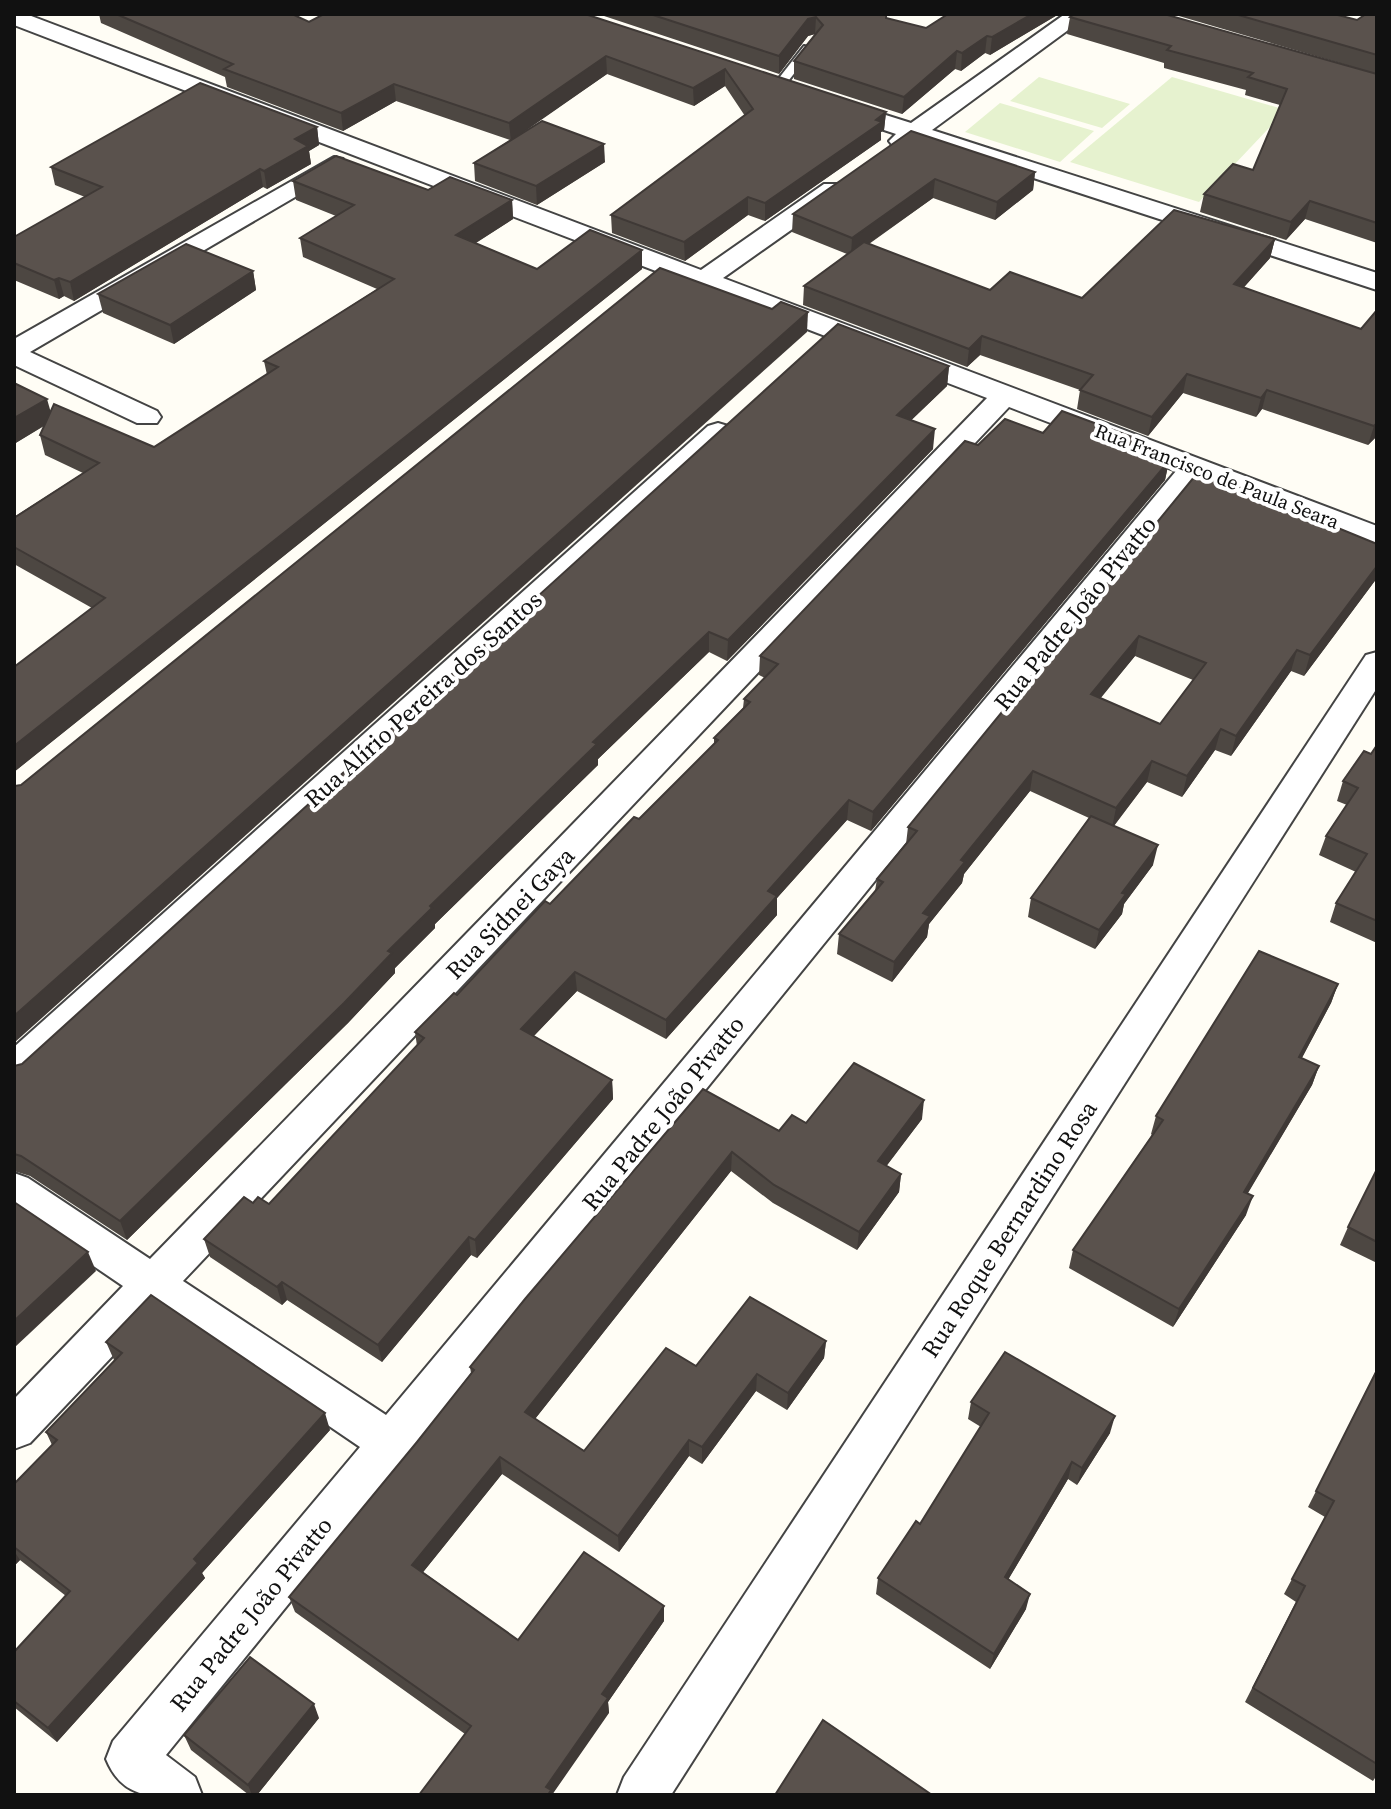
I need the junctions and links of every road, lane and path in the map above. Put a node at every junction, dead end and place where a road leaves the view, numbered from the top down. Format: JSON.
{"nodes":[{"id":1,"x":1079,"y":14,"type":"edge"},
{"id":2,"x":14,"y":17,"type":"edge"},
{"id":3,"x":67,"y":26,"type":"edge"},
{"id":4,"x":814,"y":40,"type":"edge"},
{"id":5,"x":770,"y":84,"type":"joint"},
{"id":6,"x":913,"y":132,"type":"junction"},
{"id":7,"x":360,"y":149,"type":"junction"},
{"id":8,"x":877,"y":158,"type":"edge"},
{"id":9,"x":852,"y":175,"type":"edge"},
{"id":10,"x":667,"y":266,"type":"junction"},
{"id":11,"x":704,"y":280,"type":"junction"},
{"id":12,"x":1377,"y":282,"type":"edge"},
{"id":13,"x":642,"y":286,"type":"edge"},
{"id":14,"x":14,"y":352,"type":"edge"},
{"id":15,"x":1005,"y":395,"type":"junction"},
{"id":16,"x":737,"y":415,"type":"edge"},
{"id":17,"x":147,"y":417,"type":"dead end"},
{"id":18,"x":1194,"y":468,"type":"junction"},
{"id":19,"x":1377,"y":537,"type":"edge"},
{"id":20,"x":1377,"y":663,"type":"edge"},
{"id":21,"x":14,"y":1070,"type":"edge"},
{"id":22,"x":14,"y":1190,"type":"edge"},
{"id":23,"x":154,"y":1284,"type":"junction"},
{"id":24,"x":14,"y":1429,"type":"edge"},
{"id":25,"x":391,"y":1443,"type":"junction"},
{"id":26,"x":177,"y":1795,"type":"edge"},
{"id":27,"x":642,"y":1795,"type":"edge"}],
"edges":[{"from":1,"to":6,"type":"street"},
{"from":2,"to":3,"type":"street","name":"Rua Francisco de Paula Seara"},
{"from":3,"to":7,"type":"street","name":"Rua Francisco de Paula Seara"},
{"from":4,"to":5,"type":"lane"},
{"from":5,"to":6,"type":"street"},
{"from":6,"to":8,"type":"street"},
{"from":6,"to":12,"type":"street"},
{"from":7,"to":10,"type":"street","name":"Rua Francisco de Paula Seara"},
{"from":7,"to":14,"type":"street"},
{"from":9,"to":11,"type":"street"},
{"from":10,"to":11,"type":"street","name":"Rua Francisco de Paula Seara"},
{"from":10,"to":13,"type":"street"},
{"from":11,"to":15,"type":"street","name":"Rua Francisco de Paula Seara"},
{"from":14,"to":17,"type":"street"},
{"from":15,"to":18,"type":"street","name":"Rua Francisco de Paula Seara"},
{"from":15,"to":23,"type":"street","name":"Rua Sidnei Gaya"},
{"from":16,"to":21,"type":"street","name":"Rua Alírio Pereira dos Santos"},
{"from":18,"to":19,"type":"street","name":"Rua Francisco de Paula Seara"},
{"from":18,"to":25,"type":"street","name":"Rua Padre João Pivatto"},
{"from":20,"to":27,"type":"street","name":"Rua Roque Bernardino Rosa"},
{"from":22,"to":23,"type":"street"},
{"from":23,"to":24,"type":"street","name":"Rua Sidnei Gaya"},
{"from":23,"to":25,"type":"street"},
{"from":25,"to":26,"type":"street","name":"Rua Padre João Pivatto"}]}
